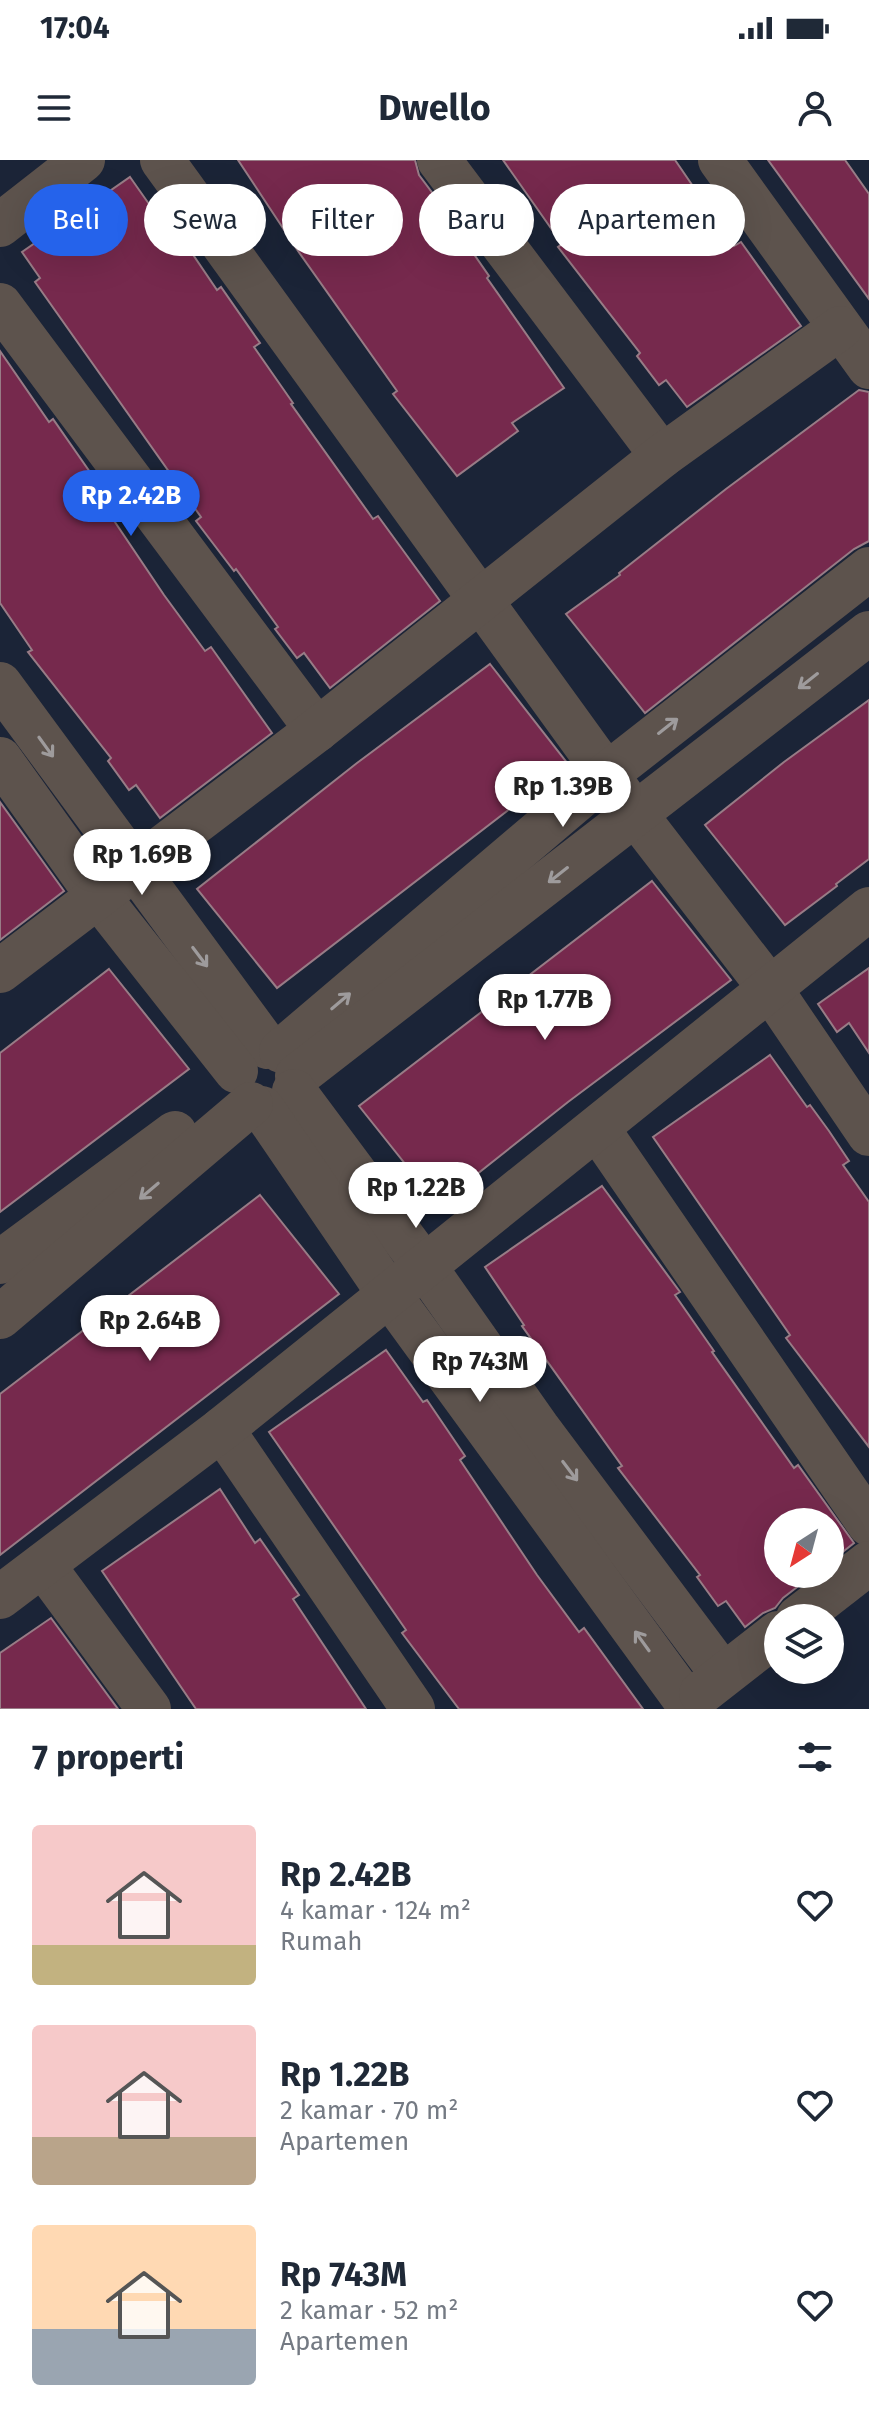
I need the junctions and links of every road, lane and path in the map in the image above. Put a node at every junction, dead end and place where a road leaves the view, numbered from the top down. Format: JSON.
{"nodes":[{"id":1,"x":83,"y":160,"type":"edge"},
{"id":2,"x":162,"y":160,"type":"edge"},
{"id":3,"x":439,"y":160,"type":"edge"},
{"id":4,"x":720,"y":160,"type":"edge"},
{"id":5,"x":0,"y":225,"type":"edge"},
{"id":6,"x":0,"y":305,"type":"edge"},
{"id":7,"x":840,"y":328,"type":"junction"},
{"id":8,"x":869,"y":367,"type":"edge"},
{"id":9,"x":662,"y":456,"type":"junction"},
{"id":10,"x":869,"y":569,"type":"edge"},
{"id":11,"x":479,"y":600,"type":"junction"},
{"id":12,"x":869,"y":633,"type":"edge"},
{"id":13,"x":0,"y":684,"type":"edge"},
{"id":14,"x":317,"y":730,"type":"junction"},
{"id":15,"x":0,"y":759,"type":"edge"},
{"id":16,"x":607,"y":774,"type":"junction"},
{"id":17,"x":636,"y":815,"type":"junction"},
{"id":18,"x":134,"y":870,"type":"junction"},
{"id":19,"x":98,"y":896,"type":"junction"},
{"id":20,"x":869,"y":909,"type":"edge"},
{"id":21,"x":0,"y":971,"type":"edge"},
{"id":22,"x":771,"y":990,"type":"junction"},
{"id":23,"x":266,"y":1080,"type":"junction"},
{"id":24,"x":598,"y":1129,"type":"junction"},
{"id":25,"x":869,"y":1134,"type":"edge"},
{"id":26,"x":0,"y":1262,"type":"edge"},
{"id":27,"x":425,"y":1267,"type":"junction"},
{"id":28,"x":389,"y":1294,"type":"junction"},
{"id":29,"x":0,"y":1317,"type":"edge"},
{"id":30,"x":222,"y":1429,"type":"junction"},
{"id":31,"x":521,"y":1440,"type":"junction"},
{"id":32,"x":869,"y":1524,"type":"edge"},
{"id":33,"x":869,"y":1563,"type":"edge"},
{"id":34,"x":43,"y":1565,"type":"junction"},
{"id":35,"x":0,"y":1597,"type":"edge"},
{"id":36,"x":816,"y":1604,"type":"edge"},
{"id":37,"x":764,"y":1644,"type":"edge"},
{"id":38,"x":723,"y":1675,"type":"junction"},
{"id":39,"x":685,"y":1707,"type":"edge"},
{"id":40,"x":149,"y":1709,"type":"edge"},
{"id":41,"x":413,"y":1709,"type":"edge"}],
"edges":[{"from":1,"to":5,"type":"street"},
{"from":2,"to":11,"type":"street"},
{"from":3,"to":9,"type":"street"},
{"from":4,"to":7,"type":"street"},
{"from":6,"to":14,"type":"street"},
{"from":7,"to":8,"type":"street"},
{"from":7,"to":9,"type":"street"},
{"from":9,"to":11,"type":"street"},
{"from":16,"to":10,"type":"street","one_way":true},
{"from":11,"to":14,"type":"street"},
{"from":11,"to":16,"type":"street"},
{"from":12,"to":17,"type":"street","one_way":true},
{"from":13,"to":18,"type":"street","one_way":true},
{"from":14,"to":18,"type":"street"},
{"from":15,"to":19,"type":"street"},
{"from":16,"to":17,"type":"street"},
{"from":23,"to":16,"type":"street","one_way":true},
{"from":17,"to":22,"type":"street"},
{"from":17,"to":23,"type":"street","one_way":true},
{"from":18,"to":19,"type":"street"},
{"from":18,"to":23,"type":"street","one_way":true},
{"from":19,"to":21,"type":"street"},
{"from":19,"to":23,"type":"street"},
{"from":20,"to":22,"type":"street"},
{"from":22,"to":24,"type":"street"},
{"from":22,"to":25,"type":"street"},
{"from":23,"to":26,"type":"street"},
{"from":23,"to":27,"type":"street"},
{"from":23,"to":28,"type":"street"},
{"from":23,"to":29,"type":"street","one_way":true},
{"from":24,"to":27,"type":"street"},
{"from":24,"to":32,"type":"street"},
{"from":27,"to":28,"type":"street"},
{"from":27,"to":31,"type":"street"},
{"from":28,"to":30,"type":"street"},
{"from":28,"to":31,"type":"street"},
{"from":30,"to":34,"type":"street"},
{"from":30,"to":41,"type":"street"},
{"from":31,"to":38,"type":"street","one_way":true},
{"from":39,"to":31,"type":"street","one_way":true},
{"from":33,"to":36,"type":"street"},
{"from":34,"to":35,"type":"street"},
{"from":34,"to":40,"type":"street"},
{"from":37,"to":38,"type":"street"},
{"from":38,"to":39,"type":"street"}]}
